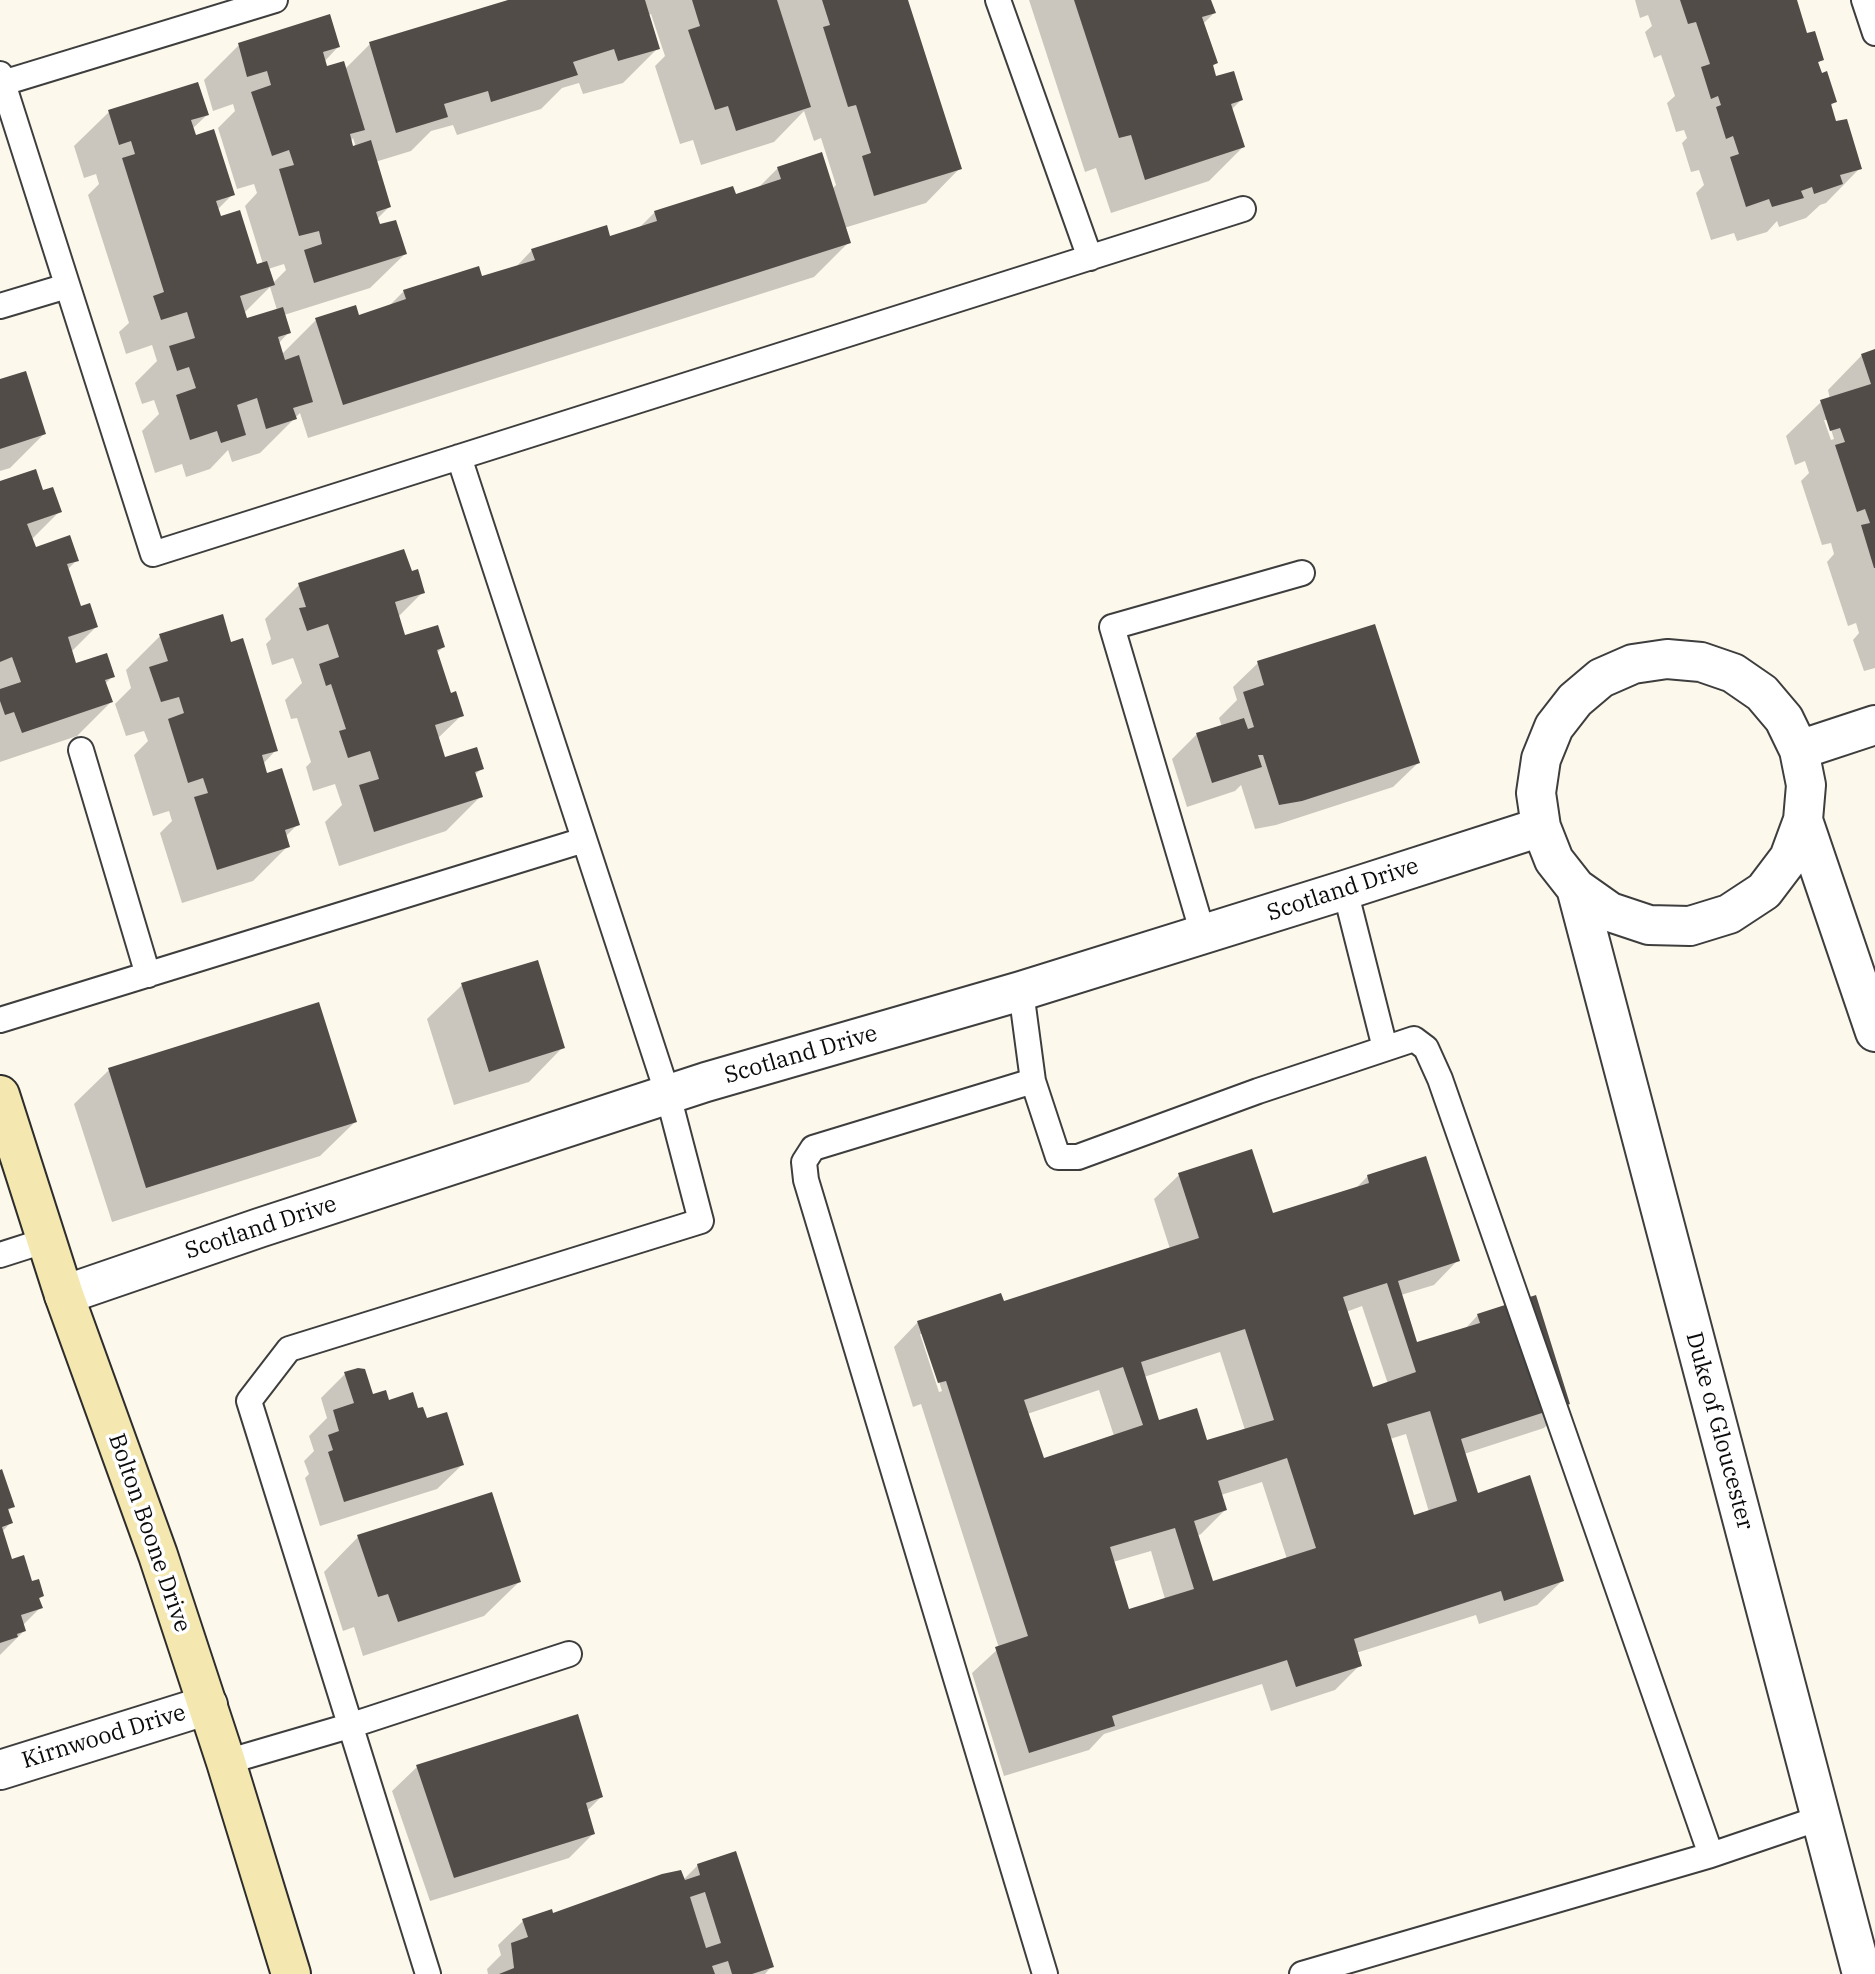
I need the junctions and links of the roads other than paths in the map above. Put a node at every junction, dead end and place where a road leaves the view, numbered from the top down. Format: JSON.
{"nodes":[{"id":1,"x":275,"y":0,"type":"edge"},
{"id":2,"x":998,"y":0,"type":"edge"},
{"id":3,"x":1864,"y":0,"type":"edge"},
{"id":4,"x":1875,"y":33,"type":"edge"},
{"id":5,"x":1,"y":79,"type":"edge"},
{"id":6,"x":1243,"y":209,"type":"dead end"},
{"id":7,"x":1090,"y":258,"type":"junction"},
{"id":8,"x":67,"y":286,"type":"junction"},
{"id":9,"x":0,"y":306,"type":"edge"},
{"id":10,"x":458,"y":457,"type":"junction"},
{"id":11,"x":1302,"y":573,"type":"dead end"},
{"id":12,"x":1875,"y":725,"type":"edge"},
{"id":13,"x":81,"y":750,"type":"dead end"},
{"id":14,"x":1799,"y":750,"type":"junction"},
{"id":15,"x":1804,"y":820,"type":"junction"},
{"id":16,"x":1541,"y":827,"type":"junction"},
{"id":17,"x":584,"y":840,"type":"junction"},
{"id":18,"x":1576,"y":888,"type":"junction"},
{"id":19,"x":1345,"y":890,"type":"junction"},
{"id":20,"x":1203,"y":934,"type":"junction"},
{"id":21,"x":148,"y":975,"type":"junction"},
{"id":22,"x":1021,"y":991,"type":"junction"},
{"id":23,"x":0,"y":1020,"type":"edge"},
{"id":24,"x":1875,"y":1032,"type":"edge"},
{"id":25,"x":1385,"y":1048,"type":"junction"},
{"id":26,"x":1033,"y":1081,"type":"junction"},
{"id":27,"x":0,"y":1095,"type":"edge"},
{"id":28,"x":668,"y":1095,"type":"junction"},
{"id":29,"x":47,"y":1240,"type":"junction"},
{"id":30,"x":0,"y":1255,"type":"edge"},
{"id":31,"x":64,"y":1295,"type":"junction"},
{"id":32,"x":569,"y":1654,"type":"dead end"},
{"id":33,"x":208,"y":1705,"type":"junction"},
{"id":34,"x":349,"y":1726,"type":"junction"},
{"id":35,"x":226,"y":1762,"type":"junction"},
{"id":36,"x":0,"y":1770,"type":"edge"},
{"id":37,"x":1820,"y":1818,"type":"junction"},
{"id":38,"x":1711,"y":1855,"type":"junction"},
{"id":39,"x":291,"y":1974,"type":"edge"},
{"id":40,"x":428,"y":1974,"type":"edge"},
{"id":41,"x":1045,"y":1974,"type":"edge"},
{"id":42,"x":1302,"y":1974,"type":"edge"},
{"id":43,"x":1862,"y":1974,"type":"edge"}],
"edges":[{"from":1,"to":5,"type":"lane"},
{"from":2,"to":7,"type":"lane"},
{"from":3,"to":4,"type":"lane"},
{"from":5,"to":8,"type":"lane"},
{"from":6,"to":7,"type":"lane"},
{"from":7,"to":10,"type":"lane"},
{"from":8,"to":9,"type":"lane"},
{"from":8,"to":10,"type":"lane"},
{"from":10,"to":17,"type":"lane"},
{"from":11,"to":20,"type":"lane"},
{"from":12,"to":14,"type":"street"},
{"from":13,"to":21,"type":"lane"},
{"from":14,"to":15,"type":"street"},
{"from":14,"to":16,"type":"street"},
{"from":15,"to":18,"type":"street"},
{"from":15,"to":24,"type":"street"},
{"from":16,"to":18,"type":"street"},
{"from":16,"to":19,"type":"street","name":"Scotland Drive"},
{"from":17,"to":21,"type":"lane"},
{"from":17,"to":28,"type":"lane"},
{"from":18,"to":37,"type":"street","name":"Duke of Gloucester"},
{"from":19,"to":20,"type":"street","name":"Scotland Drive"},
{"from":19,"to":25,"type":"lane"},
{"from":20,"to":22,"type":"street","name":"Scotland Drive"},
{"from":21,"to":23,"type":"lane"},
{"from":22,"to":26,"type":"lane"},
{"from":22,"to":28,"type":"street","name":"Scotland Drive"},
{"from":25,"to":26,"type":"lane"},
{"from":25,"to":38,"type":"lane"},
{"from":26,"to":41,"type":"lane"},
{"from":27,"to":29,"type":"street","name":"Bolton Boone Drive"},
{"from":28,"to":31,"type":"street","name":"Scotland Drive"},
{"from":28,"to":34,"type":"lane"},
{"from":29,"to":30,"type":"lane"},
{"from":29,"to":31,"type":"street","name":"Bolton Boone Drive"},
{"from":31,"to":33,"type":"street","name":"Bolton Boone Drive"},
{"from":32,"to":34,"type":"lane"},
{"from":33,"to":35,"type":"street","name":"Bolton Boone Drive"},
{"from":33,"to":36,"type":"street","name":"Kirnwood Drive"},
{"from":34,"to":35,"type":"lane"},
{"from":34,"to":40,"type":"lane"},
{"from":35,"to":39,"type":"street","name":"Bolton Boone Drive"},
{"from":37,"to":38,"type":"lane"},
{"from":37,"to":43,"type":"street","name":"Duke of Gloucester"},
{"from":38,"to":42,"type":"lane"}]}
